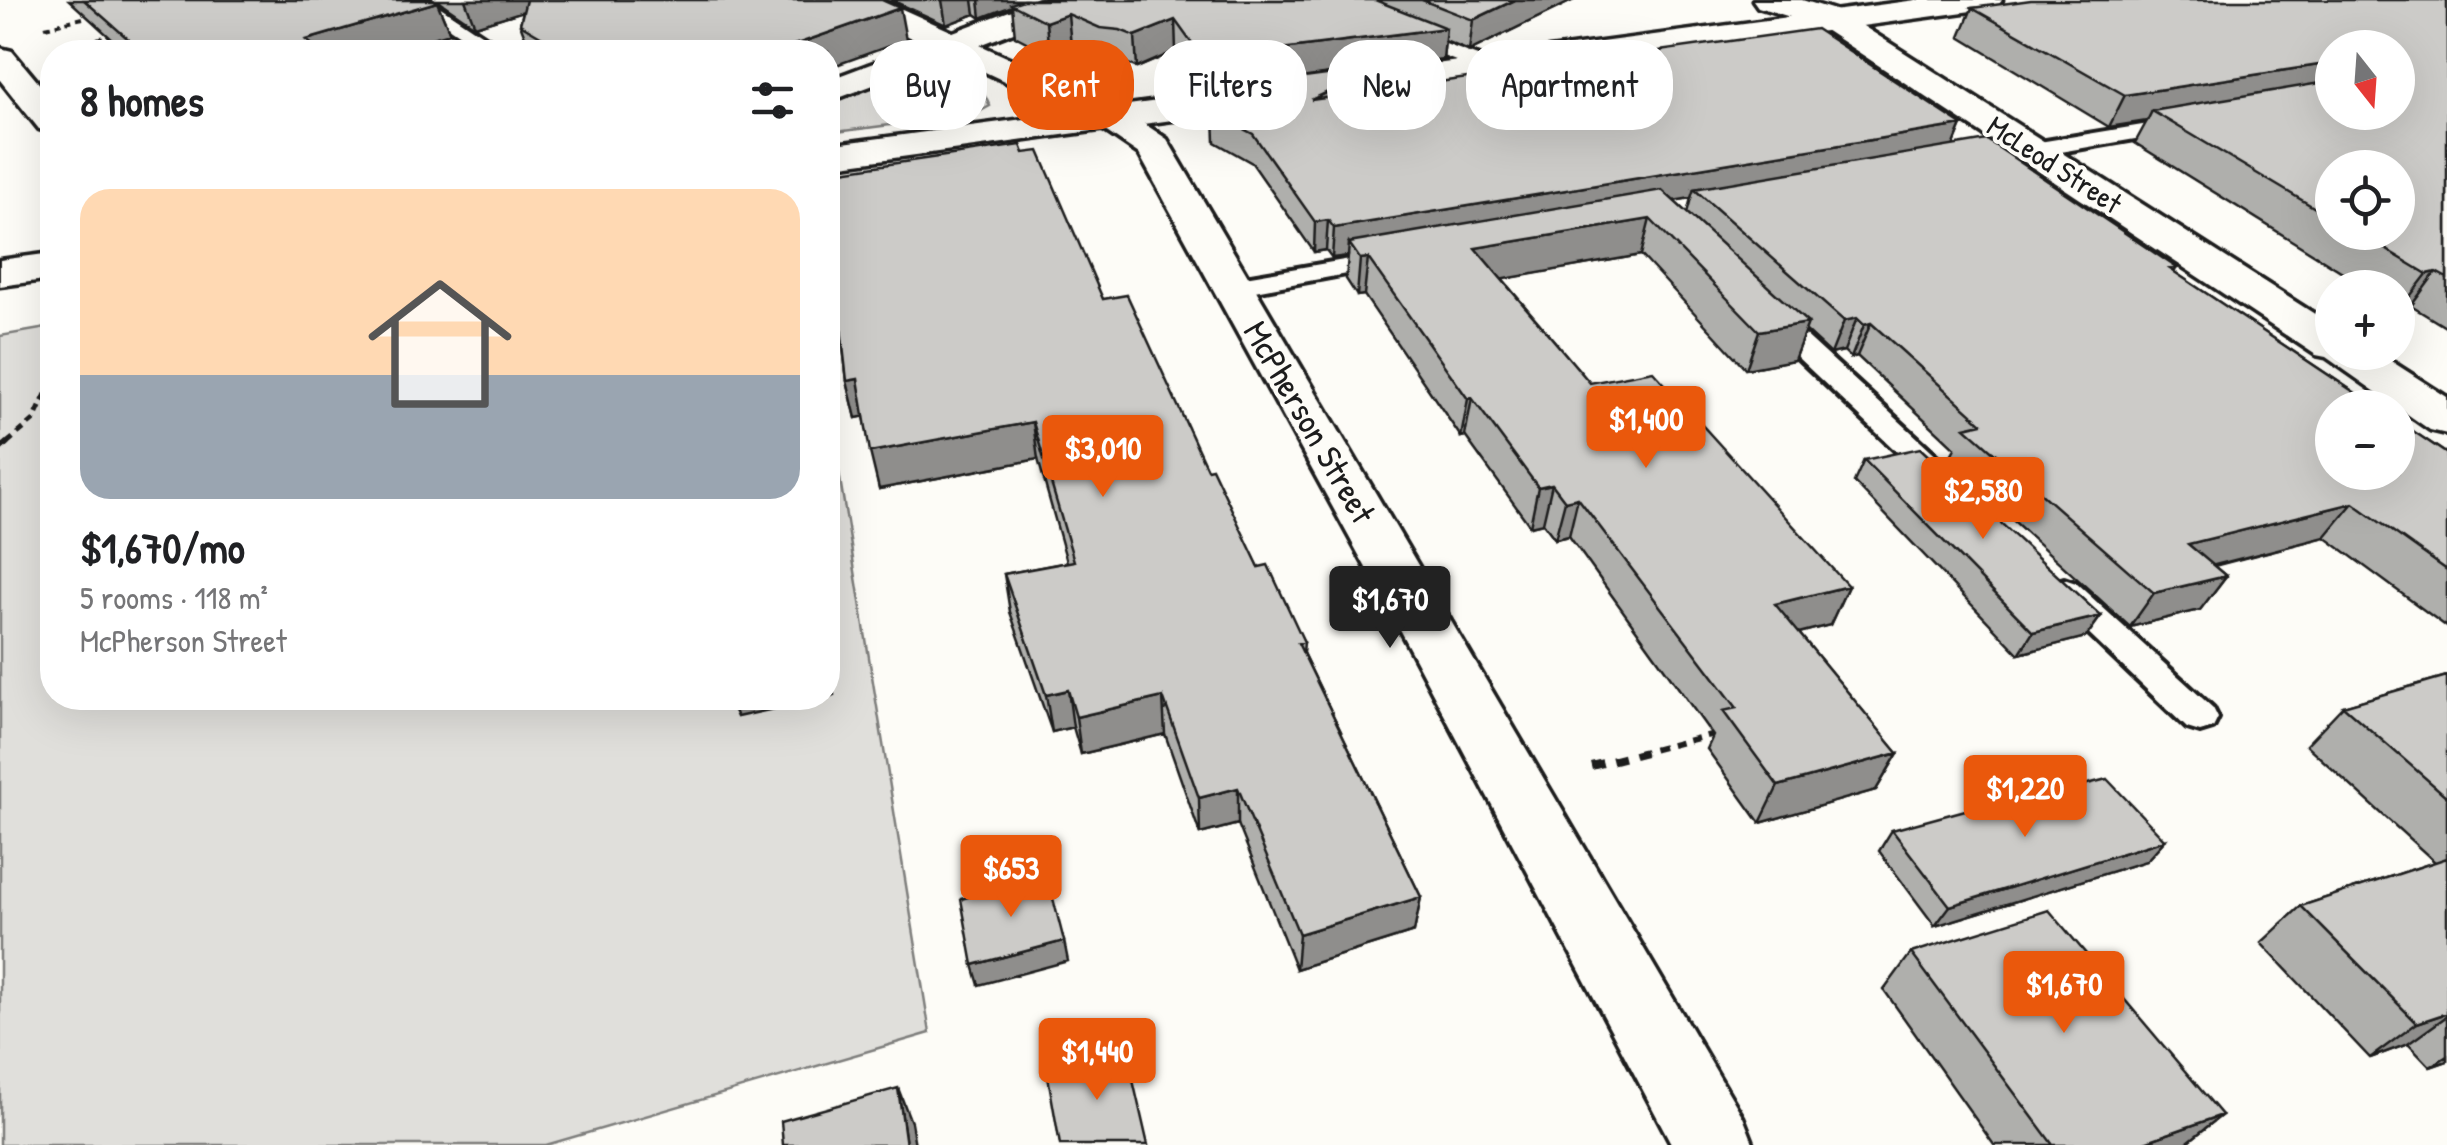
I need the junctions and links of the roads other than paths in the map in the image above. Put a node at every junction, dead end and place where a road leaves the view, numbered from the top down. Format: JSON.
{"nodes":[{"id":1,"x":417,"y":0,"type":"edge"},
{"id":2,"x":856,"y":0,"type":"edge"},
{"id":3,"x":1067,"y":0,"type":"edge"},
{"id":4,"x":1769,"y":0,"type":"edge"},
{"id":5,"x":1986,"y":0,"type":"edge"},
{"id":6,"x":1830,"y":19,"type":"junction"},
{"id":7,"x":1380,"y":25,"type":"edge"},
{"id":8,"x":479,"y":40,"type":"edge"},
{"id":9,"x":938,"y":40,"type":"edge"},
{"id":10,"x":961,"y":40,"type":"edge"},
{"id":11,"x":1672,"y":40,"type":"edge"},
{"id":12,"x":0,"y":58,"type":"edge"},
{"id":13,"x":1466,"y":58,"type":"edge"},
{"id":14,"x":1466,"y":67,"type":"edge"},
{"id":15,"x":870,"y":76,"type":"edge"},
{"id":16,"x":840,"y":87,"type":"edge"},
{"id":17,"x":40,"y":106,"type":"edge"},
{"id":18,"x":1134,"y":112,"type":"edge"},
{"id":19,"x":2212,"y":120,"type":"edge"},
{"id":20,"x":1010,"y":130,"type":"edge"},
{"id":21,"x":1129,"y":130,"type":"edge"},
{"id":22,"x":2033,"y":150,"type":"junction"},
{"id":23,"x":840,"y":154,"type":"edge"},
{"id":24,"x":1951,"y":164,"type":"edge"},
{"id":25,"x":1423,"y":254,"type":"edge"},
{"id":26,"x":40,"y":268,"type":"edge"},
{"id":27,"x":0,"y":274,"type":"edge"},
{"id":28,"x":1233,"y":287,"type":"junction"},
{"id":29,"x":1746,"y":295,"type":"edge"},
{"id":30,"x":2315,"y":333,"type":"edge"},
{"id":31,"x":2372,"y":370,"type":"edge"},
{"id":32,"x":2447,"y":419,"type":"edge"},
{"id":33,"x":1966,"y":500,"type":"edge"},
{"id":34,"x":2039,"y":568,"type":"edge"},
{"id":35,"x":2200,"y":718,"type":"dead end"},
{"id":36,"x":1715,"y":1145,"type":"edge"}],
"edges":[{"from":1,"to":8,"type":"lane"},
{"from":2,"to":9,"type":"street","name":"McPherson Street"},
{"from":3,"to":10,"type":"street"},
{"from":4,"to":6,"type":"street","name":"McLeod Street"},
{"from":5,"to":6,"type":"street"},
{"from":6,"to":11,"type":"street"},
{"from":6,"to":22,"type":"street","name":"McLeod Street"},
{"from":7,"to":13,"type":"lane"},
{"from":12,"to":17,"type":"street"},
{"from":14,"to":18,"type":"street"},
{"from":15,"to":16,"type":"street"},
{"from":19,"to":22,"type":"lane"},
{"from":20,"to":23,"type":"street"},
{"from":21,"to":28,"type":"street","name":"McPherson Street"},
{"from":22,"to":24,"type":"lane"},
{"from":22,"to":30,"type":"street","name":"McLeod Street"},
{"from":25,"to":28,"type":"lane"},
{"from":26,"to":27,"type":"street"},
{"from":28,"to":36,"type":"street","name":"McPherson Street"},
{"from":29,"to":33,"type":"lane"},
{"from":31,"to":32,"type":"street"},
{"from":34,"to":35,"type":"lane"}]}
